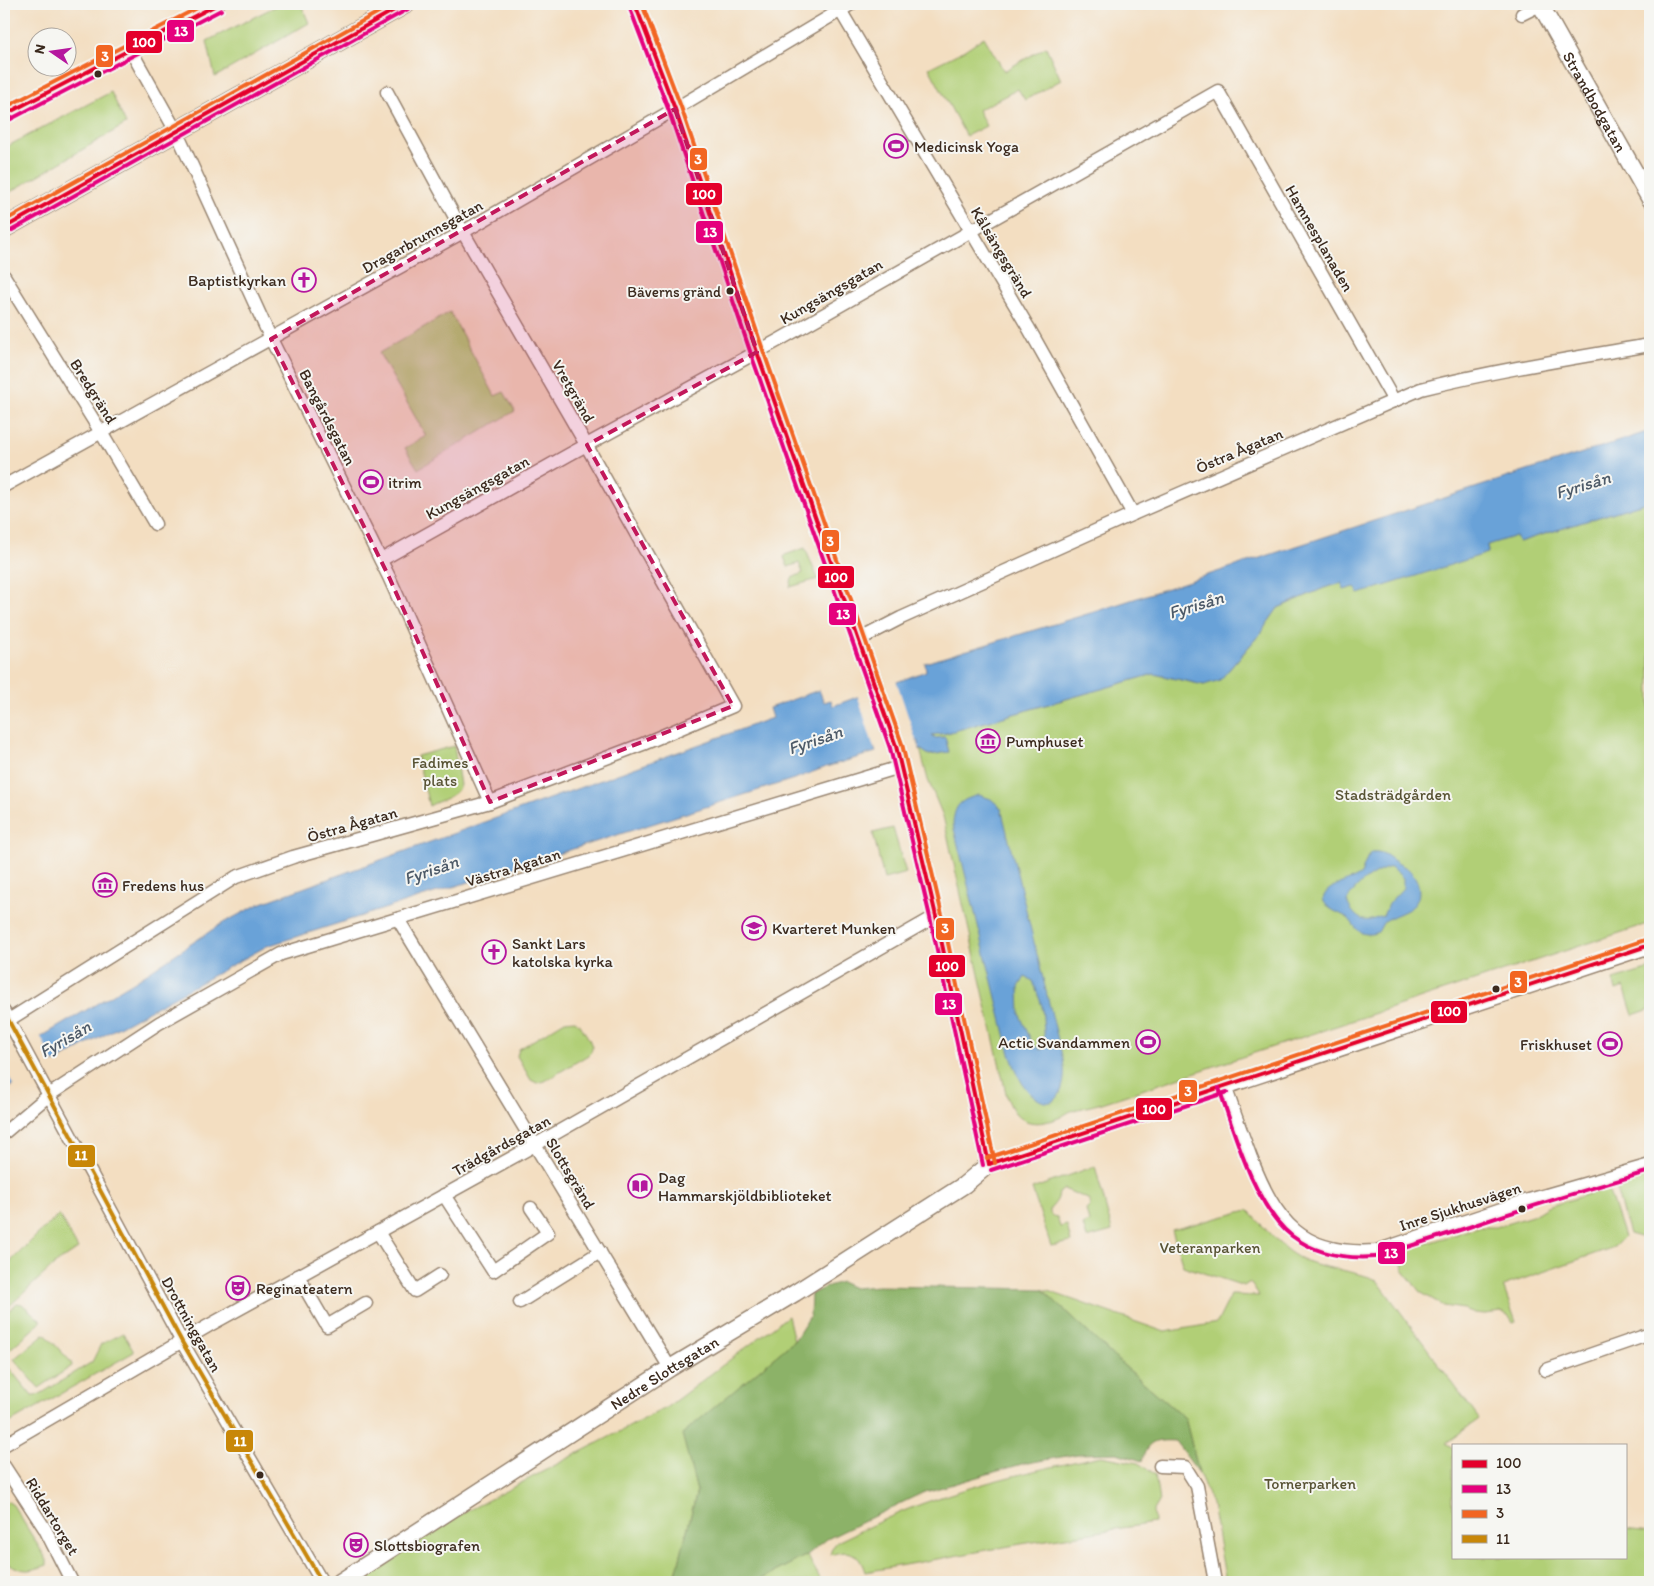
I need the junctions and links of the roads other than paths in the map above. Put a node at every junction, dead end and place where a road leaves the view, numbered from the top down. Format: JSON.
{"nodes":[{"id":1,"x":218,"y":4,"type":"edge"},
{"id":2,"x":405,"y":4,"type":"edge"},
{"id":3,"x":636,"y":4,"type":"edge"},
{"id":4,"x":1541,"y":4,"type":"edge"},
{"id":5,"x":846,"y":7,"type":"edge"},
{"id":6,"x":1522,"y":14,"type":"dead end"},
{"id":7,"x":130,"y":49,"type":"junction"},
{"id":8,"x":1218,"y":91,"type":"joint"},
{"id":9,"x":387,"y":92,"type":"dead end"},
{"id":10,"x":675,"y":109,"type":"junction"},
{"id":11,"x":4,"y":115,"type":"edge"},
{"id":12,"x":177,"y":133,"type":"junction"},
{"id":13,"x":1650,"y":199,"type":"edge"},
{"id":14,"x":4,"y":228,"type":"edge"},
{"id":15,"x":970,"y":230,"type":"junction"},
{"id":16,"x":463,"y":232,"type":"junction"},
{"id":17,"x":4,"y":276,"type":"edge"},
{"id":18,"x":271,"y":339,"type":"junction"},
{"id":19,"x":1650,"y":345,"type":"edge"},
{"id":20,"x":757,"y":352,"type":"junction"},
{"id":21,"x":1394,"y":401,"type":"junction"},
{"id":22,"x":102,"y":434,"type":"junction"},
{"id":23,"x":587,"y":445,"type":"junction"},
{"id":24,"x":4,"y":486,"type":"edge"},
{"id":25,"x":1133,"y":514,"type":"junction"},
{"id":26,"x":155,"y":524,"type":"dead end"},
{"id":27,"x":381,"y":560,"type":"junction"},
{"id":28,"x":858,"y":637,"type":"junction"},
{"id":29,"x":733,"y":706,"type":"joint"},
{"id":30,"x":900,"y":767,"type":"junction"},
{"id":31,"x":490,"y":802,"type":"junction"},
{"id":32,"x":936,"y":916,"type":"junction"},
{"id":33,"x":398,"y":918,"type":"junction"},
{"id":34,"x":1647,"y":948,"type":"edge"},
{"id":35,"x":5,"y":1018,"type":"edge"},
{"id":36,"x":1225,"y":1086,"type":"junction"},
{"id":37,"x":49,"y":1095,"type":"junction"},
{"id":38,"x":4,"y":1133,"type":"edge"},
{"id":39,"x":535,"y":1145,"type":"junction"},
{"id":40,"x":989,"y":1164,"type":"junction"},
{"id":41,"x":1650,"y":1165,"type":"edge"},
{"id":42,"x":444,"y":1195,"type":"junction"},
{"id":43,"x":531,"y":1208,"type":"dead end"},
{"id":44,"x":378,"y":1232,"type":"junction"},
{"id":45,"x":600,"y":1252,"type":"junction"},
{"id":46,"x":440,"y":1275,"type":"dead end"},
{"id":47,"x":298,"y":1276,"type":"junction"},
{"id":48,"x":520,"y":1302,"type":"dead end"},
{"id":49,"x":366,"y":1303,"type":"dead end"},
{"id":50,"x":1650,"y":1334,"type":"edge"},
{"id":51,"x":182,"y":1342,"type":"junction"},
{"id":52,"x":670,"y":1368,"type":"junction"},
{"id":53,"x":1546,"y":1370,"type":"dead end"},
{"id":54,"x":4,"y":1445,"type":"edge"},
{"id":55,"x":4,"y":1466,"type":"edge"},
{"id":56,"x":1160,"y":1466,"type":"dead end"},
{"id":57,"x":72,"y":1582,"type":"edge"},
{"id":58,"x":322,"y":1582,"type":"edge"},
{"id":59,"x":340,"y":1582,"type":"edge"},
{"id":60,"x":1215,"y":1582,"type":"edge"}],
"edges":[{"from":1,"to":7,"type":"street"},
{"from":2,"to":12,"type":"main road"},
{"from":3,"to":10,"type":"street"},
{"from":4,"to":6,"type":"street"},
{"from":4,"to":13,"type":"street","name":"Strandbodgatan"},
{"from":5,"to":10,"type":"street","name":"Dragarbrunnsgatan"},
{"from":5,"to":15,"type":"street","name":"Kålsängsgränd"},
{"from":7,"to":11,"type":"street"},
{"from":7,"to":12,"type":"street","name":"Bangårdsgatan"},
{"from":8,"to":15,"type":"street","name":"Kungsängsgatan"},
{"from":8,"to":21,"type":"street","name":"Hamnesplanaden"},
{"from":9,"to":16,"type":"street","name":"Vretgränd"},
{"from":10,"to":16,"type":"street","name":"Dragarbrunnsgatan"},
{"from":10,"to":20,"type":"street"},
{"from":12,"to":14,"type":"main road"},
{"from":12,"to":18,"type":"street","name":"Bangårdsgatan"},
{"from":15,"to":20,"type":"street","name":"Kungsängsgatan"},
{"from":15,"to":25,"type":"street","name":"Kålsängsgränd"},
{"from":16,"to":18,"type":"street","name":"Dragarbrunnsgatan"},
{"from":16,"to":23,"type":"street","name":"Vretgränd"},
{"from":17,"to":22,"type":"street","name":"Bredgränd"},
{"from":18,"to":22,"type":"street","name":"Dragarbrunnsgatan"},
{"from":18,"to":27,"type":"street","name":"Bangårdsgatan"},
{"from":19,"to":21,"type":"street","name":"Östra Ågatan"},
{"from":20,"to":23,"type":"street","name":"Kungsängsgatan"},
{"from":20,"to":28,"type":"street"},
{"from":21,"to":25,"type":"street","name":"Östra Ågatan"},
{"from":22,"to":24,"type":"street","name":"Dragarbrunnsgatan"},
{"from":22,"to":26,"type":"street","name":"Bredgränd"},
{"from":23,"to":27,"type":"street","name":"Kungsängsgatan"},
{"from":23,"to":29,"type":"street","name":"Vretgränd"},
{"from":25,"to":28,"type":"street","name":"Östra Ågatan"},
{"from":27,"to":31,"type":"street","name":"Bangårdsgatan"},
{"from":28,"to":30,"type":"street"},
{"from":29,"to":31,"type":"street","name":"Östra Ågatan"},
{"from":30,"to":32,"type":"street"},
{"from":30,"to":33,"type":"street","name":"Västra Ågatan"},
{"from":31,"to":35,"type":"street","name":"Östra Ågatan"},
{"from":32,"to":39,"type":"street","name":"Trädgårdsgatan"},
{"from":32,"to":40,"type":"street"},
{"from":33,"to":37,"type":"street","name":"Västra Ågatan"},
{"from":33,"to":39,"type":"street","name":"Slottsgränd"},
{"from":34,"to":36,"type":"street"},
{"from":35,"to":37,"type":"street","name":"Drottninggatan"},
{"from":36,"to":40,"type":"street"},
{"from":36,"to":41,"type":"street","name":"Inre Sjukhusvägen"},
{"from":37,"to":38,"type":"street","name":"Västra Ågatan"},
{"from":37,"to":51,"type":"street","name":"Drottninggatan"},
{"from":39,"to":42,"type":"street","name":"Trädgårdsgatan"},
{"from":39,"to":45,"type":"street","name":"Slottsgränd"},
{"from":40,"to":52,"type":"street","name":"Nedre Slottsgatan"},
{"from":42,"to":43,"type":"street"},
{"from":42,"to":44,"type":"street","name":"Trädgårdsgatan"},
{"from":44,"to":46,"type":"street"},
{"from":44,"to":47,"type":"street","name":"Trädgårdsgatan"},
{"from":45,"to":48,"type":"street"},
{"from":45,"to":52,"type":"street","name":"Slottsgränd"},
{"from":47,"to":49,"type":"street"},
{"from":47,"to":51,"type":"street","name":"Trädgårdsgatan"},
{"from":50,"to":53,"type":"street"},
{"from":51,"to":54,"type":"street","name":"Trädgårdsgatan"},
{"from":51,"to":58,"type":"street","name":"Drottninggatan"},
{"from":52,"to":59,"type":"street","name":"Nedre Slottsgatan"},
{"from":55,"to":57,"type":"street","name":"Riddartorget"},
{"from":56,"to":60,"type":"street"}]}
